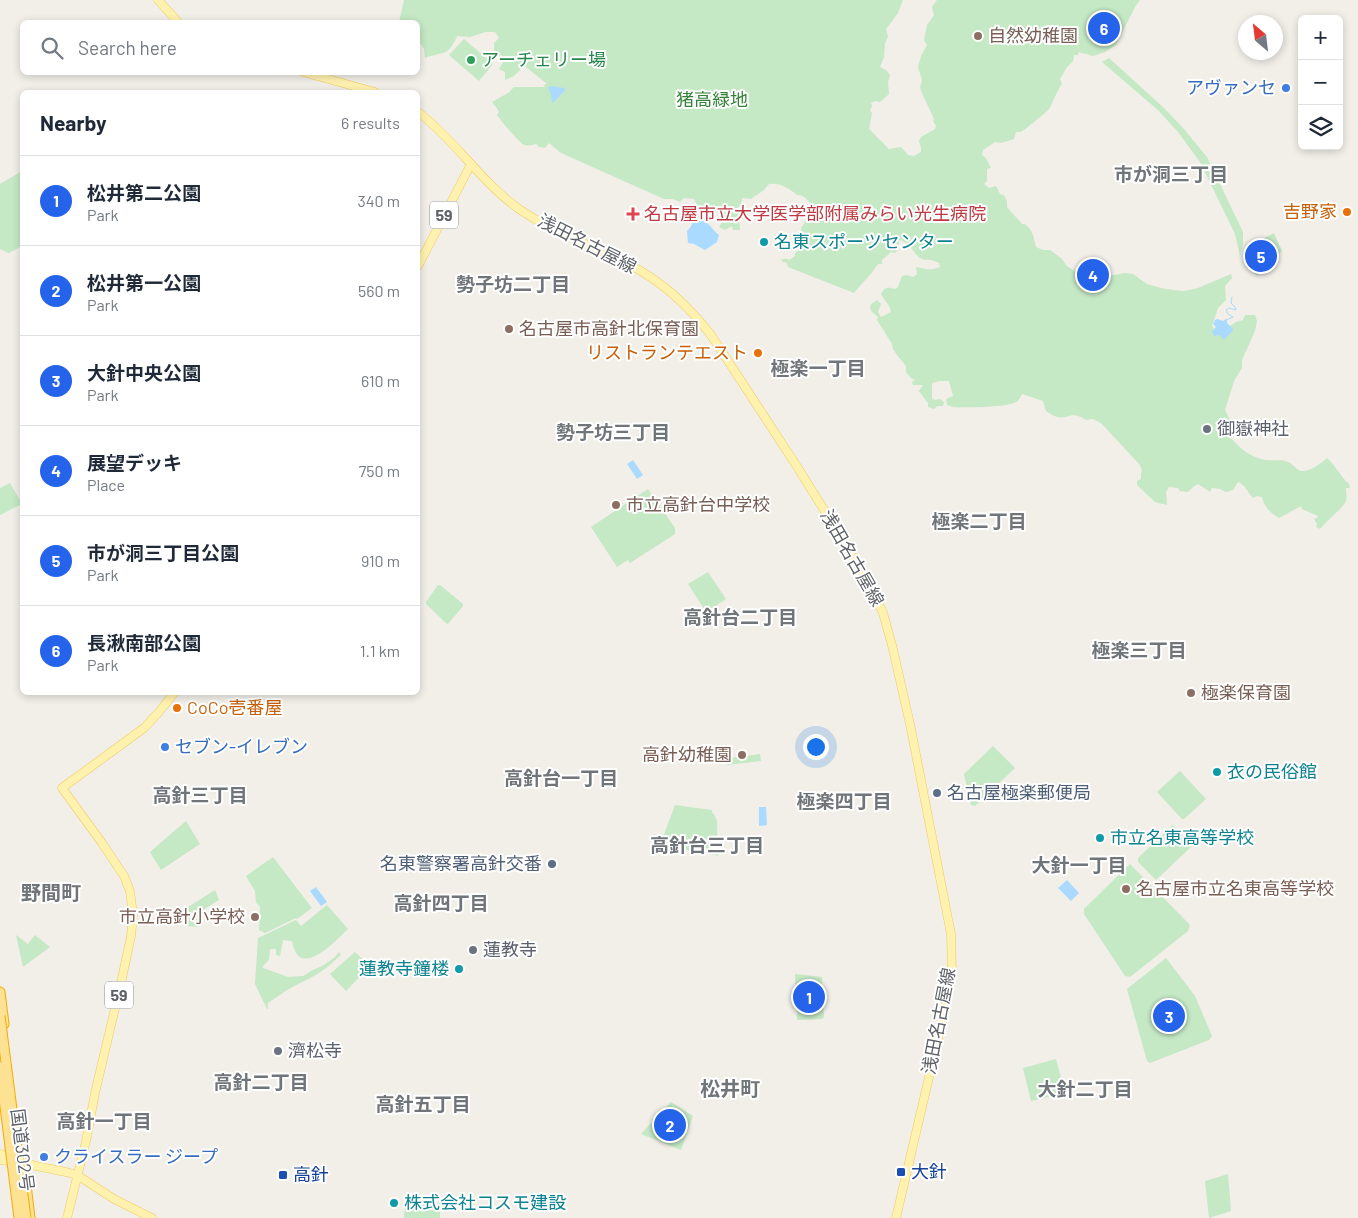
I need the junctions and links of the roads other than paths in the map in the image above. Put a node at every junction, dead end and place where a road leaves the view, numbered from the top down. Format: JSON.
{"nodes":[{"id":1,"x":158,"y":0,"type":"edge"},
{"id":2,"x":176,"y":20,"type":"edge"},
{"id":3,"x":313,"y":75,"type":"edge"},
{"id":4,"x":368,"y":90,"type":"edge"},
{"id":5,"x":420,"y":114,"type":"edge"},
{"id":6,"x":471,"y":164,"type":"junction"},
{"id":7,"x":420,"y":262,"type":"edge"},
{"id":8,"x":173,"y":695,"type":"edge"},
{"id":9,"x":0,"y":992,"type":"edge"},
{"id":10,"x":0,"y":1016,"type":"edge"},
{"id":11,"x":0,"y":1067,"type":"edge"},
{"id":12,"x":0,"y":1087,"type":"edge"},
{"id":13,"x":4,"y":1158,"type":"edge"},
{"id":14,"x":23,"y":1162,"type":"junction"},
{"id":15,"x":77,"y":1176,"type":"junction"},
{"id":16,"x":18,"y":1218,"type":"edge"},
{"id":17,"x":26,"y":1218,"type":"edge"},
{"id":18,"x":30,"y":1218,"type":"edge"},
{"id":19,"x":67,"y":1218,"type":"edge"},
{"id":20,"x":152,"y":1218,"type":"edge"},
{"id":21,"x":896,"y":1218,"type":"edge"}],
"edges":[{"from":1,"to":2,"type":"main road"},
{"from":3,"to":4,"type":"main road"},
{"from":5,"to":6,"type":"main road","name":"浅田名古屋線"},
{"from":6,"to":7,"type":"main road","number":"59"},
{"from":6,"to":21,"type":"main road","name":"浅田名古屋線"},
{"from":8,"to":15,"type":"main road","number":"59"},
{"from":9,"to":14,"type":"highway","name":"国道302号"},
{"from":10,"to":17,"type":"highway","bridge":true},
{"from":11,"to":16,"type":"highway","bridge":true},
{"from":12,"to":13,"type":"highway","name":"国道302号"},
{"from":13,"to":14,"type":"main road"},
{"from":13,"to":16,"type":"highway","name":"国道302号"},
{"from":14,"to":15,"type":"main road"},
{"from":14,"to":18,"type":"highway","name":"国道302号"},
{"from":15,"to":19,"type":"main road","number":"59"},
{"from":15,"to":20,"type":"main road"}]}
